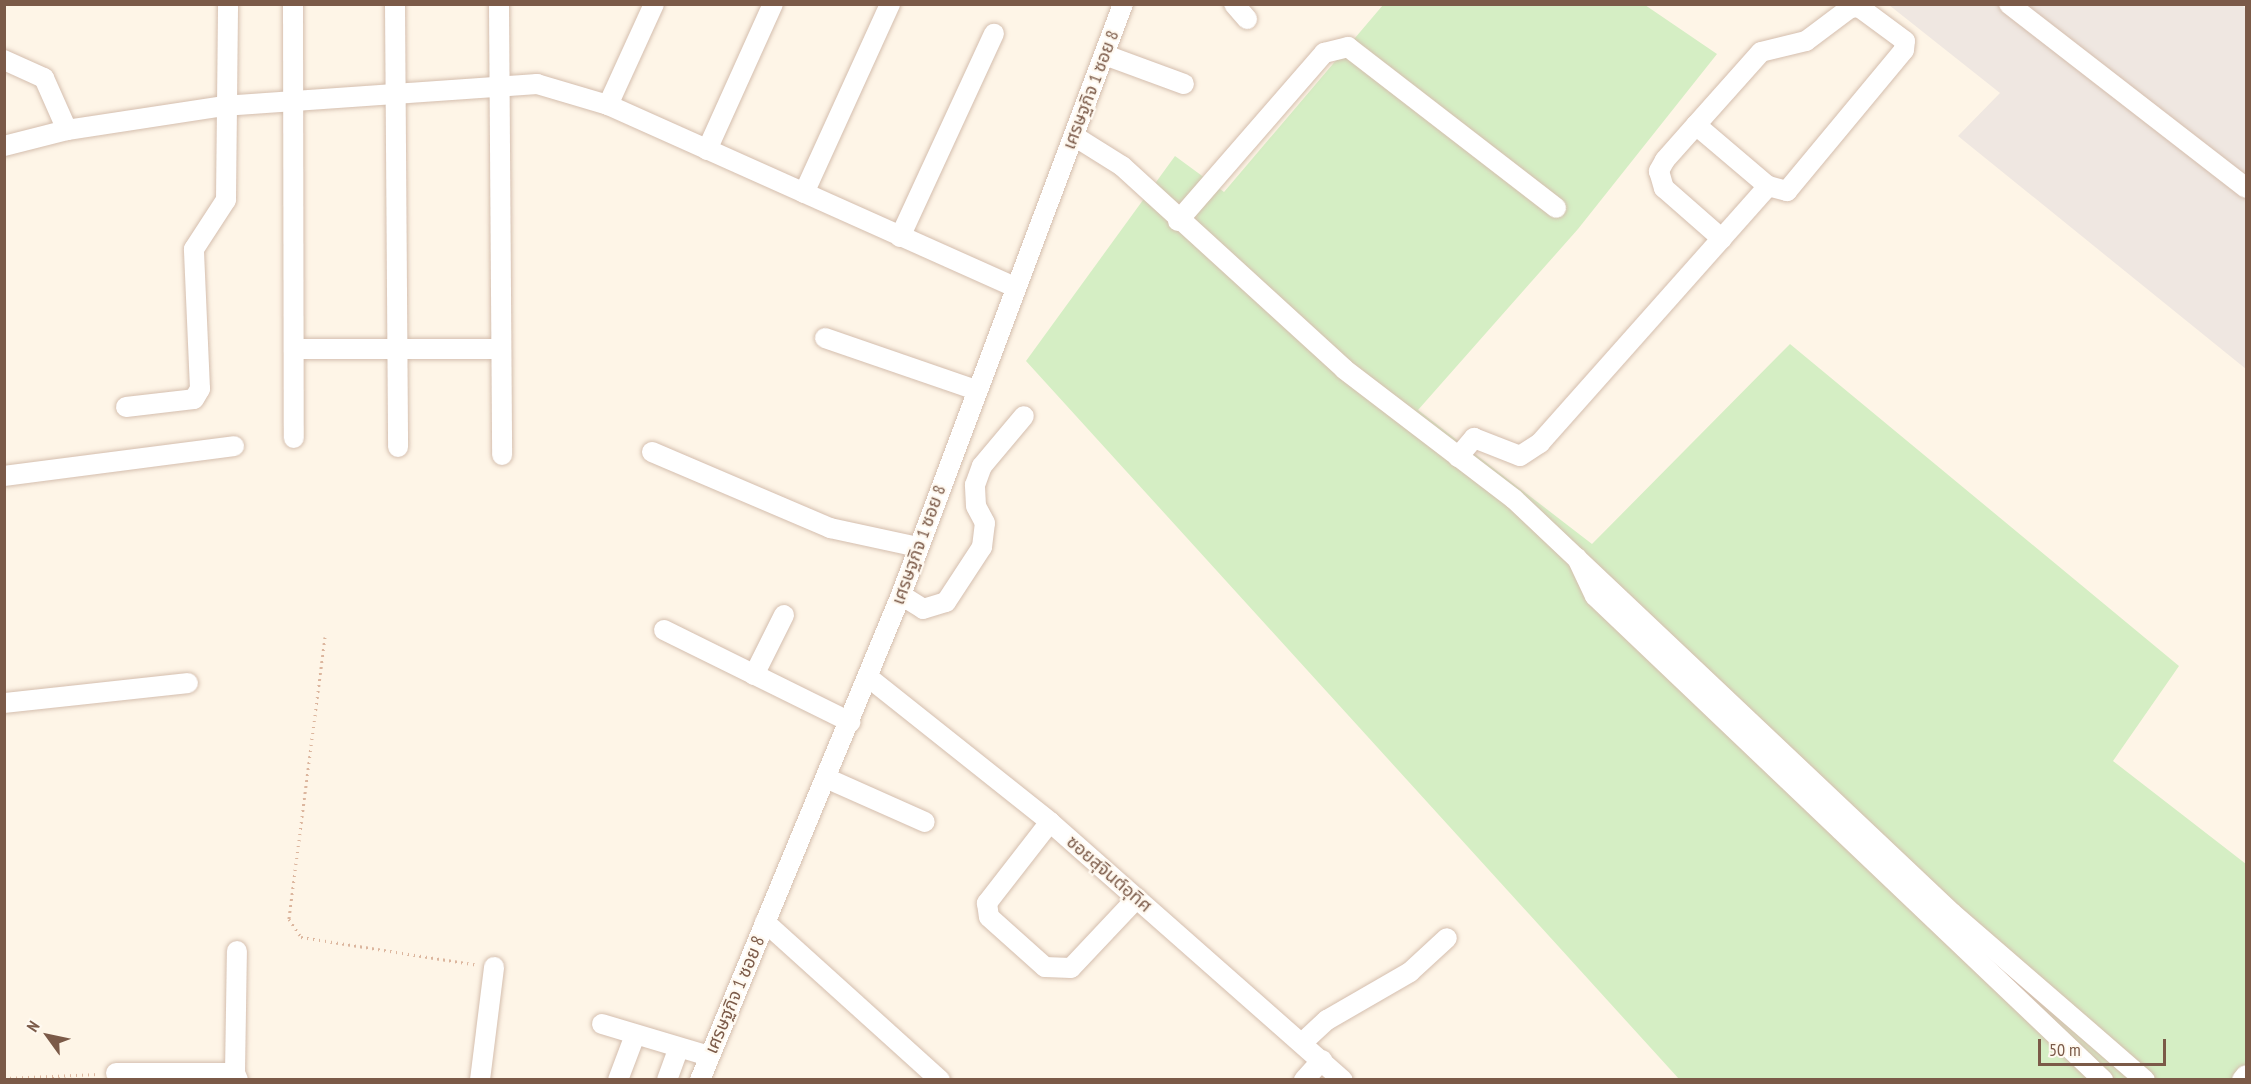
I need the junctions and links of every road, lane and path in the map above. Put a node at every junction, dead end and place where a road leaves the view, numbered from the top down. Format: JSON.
{"nodes":[{"id":1,"x":228,"y":4,"type":"edge"},
{"id":2,"x":293,"y":4,"type":"edge"},
{"id":3,"x":395,"y":4,"type":"edge"},
{"id":4,"x":499,"y":4,"type":"edge"},
{"id":5,"x":773,"y":4,"type":"edge"},
{"id":6,"x":890,"y":4,"type":"edge"},
{"id":7,"x":1124,"y":4,"type":"edge"},
{"id":8,"x":2010,"y":4,"type":"edge"},
{"id":9,"x":652,"y":5,"type":"edge"},
{"id":10,"x":994,"y":34,"type":"dead end"},
{"id":11,"x":1105,"y":55,"type":"junction"},
{"id":12,"x":4,"y":60,"type":"edge"},
{"id":13,"x":1184,"y":84,"type":"dead end"},
{"id":14,"x":497,"y":85,"type":"junction"},
{"id":15,"x":393,"y":93,"type":"junction"},
{"id":16,"x":291,"y":101,"type":"junction"},
{"id":17,"x":608,"y":105,"type":"junction"},
{"id":18,"x":223,"y":106,"type":"junction"},
{"id":19,"x":1696,"y":125,"type":"junction"},
{"id":20,"x":67,"y":130,"type":"junction"},
{"id":21,"x":1074,"y":136,"type":"junction"},
{"id":22,"x":4,"y":146,"type":"edge"},
{"id":23,"x":707,"y":150,"type":"junction"},
{"id":24,"x":1768,"y":186,"type":"junction"},
{"id":25,"x":2247,"y":188,"type":"edge"},
{"id":26,"x":804,"y":193,"type":"junction"},
{"id":27,"x":1556,"y":208,"type":"dead end"},
{"id":28,"x":1178,"y":221,"type":"junction"},
{"id":29,"x":900,"y":237,"type":"junction"},
{"id":30,"x":1722,"y":239,"type":"junction"},
{"id":31,"x":1014,"y":287,"type":"junction"},
{"id":32,"x":825,"y":338,"type":"dead end"},
{"id":33,"x":295,"y":349,"type":"junction"},
{"id":34,"x":499,"y":349,"type":"junction"},
{"id":35,"x":399,"y":351,"type":"junction"},
{"id":36,"x":976,"y":390,"type":"junction"},
{"id":37,"x":126,"y":407,"type":"dead end"},
{"id":38,"x":1024,"y":416,"type":"dead end"},
{"id":39,"x":294,"y":438,"type":"dead end"},
{"id":40,"x":234,"y":446,"type":"dead end"},
{"id":41,"x":398,"y":447,"type":"dead end"},
{"id":42,"x":652,"y":452,"type":"dead end"},
{"id":43,"x":502,"y":455,"type":"dead end"},
{"id":44,"x":1458,"y":457,"type":"junction"},
{"id":45,"x":4,"y":476,"type":"edge"},
{"id":46,"x":918,"y":547,"type":"junction"},
{"id":47,"x":1576,"y":555,"type":"junction"},
{"id":48,"x":901,"y":595,"type":"junction"},
{"id":49,"x":784,"y":615,"type":"dead end"},
{"id":50,"x":663,"y":630,"type":"dead end"},
{"id":51,"x":325,"y":636,"type":"dead end"},
{"id":52,"x":754,"y":675,"type":"junction"},
{"id":53,"x":868,"y":677,"type":"junction"},
{"id":54,"x":188,"y":683,"type":"dead end"},
{"id":55,"x":4,"y":703,"type":"edge"},
{"id":56,"x":850,"y":722,"type":"junction"},
{"id":57,"x":826,"y":778,"type":"junction"},
{"id":58,"x":925,"y":822,"type":"dead end"},
{"id":59,"x":1050,"y":822,"type":"junction"},
{"id":60,"x":1137,"y":898,"type":"junction"},
{"id":61,"x":765,"y":922,"type":"junction"},
{"id":62,"x":1447,"y":938,"type":"dead end"},
{"id":63,"x":237,"y":951,"type":"dead end"},
{"id":64,"x":494,"y":967,"type":"joint"},
{"id":65,"x":602,"y":1024,"type":"dead end"},
{"id":66,"x":635,"y":1035,"type":"junction"},
{"id":67,"x":1302,"y":1043,"type":"junction"},
{"id":68,"x":678,"y":1049,"type":"junction"},
{"id":69,"x":709,"y":1056,"type":"junction"},
{"id":70,"x":1322,"y":1060,"type":"junction"},
{"id":71,"x":116,"y":1073,"type":"joint"},
{"id":72,"x":2247,"y":1075,"type":"edge"},
{"id":73,"x":237,"y":1077,"type":"edge"},
{"id":74,"x":4,"y":1078,"type":"edge"},
{"id":75,"x":480,"y":1080,"type":"edge"},
{"id":76,"x":618,"y":1080,"type":"edge"},
{"id":77,"x":667,"y":1080,"type":"edge"},
{"id":78,"x":700,"y":1080,"type":"edge"},
{"id":79,"x":940,"y":1080,"type":"edge"},
{"id":80,"x":1304,"y":1080,"type":"edge"},
{"id":81,"x":1343,"y":1080,"type":"edge"},
{"id":82,"x":2103,"y":1080,"type":"edge"},
{"id":83,"x":2145,"y":1080,"type":"edge"},
{"id":84,"x":2242,"y":1080,"type":"edge"}],
"edges":[{"from":1,"to":18,"type":"street"},
{"from":2,"to":16,"type":"street"},
{"from":3,"to":15,"type":"street"},
{"from":4,"to":14,"type":"street"},
{"from":5,"to":23,"type":"street"},
{"from":6,"to":26,"type":"street"},
{"from":7,"to":11,"type":"street","name":"เศรษฐกิจ 1 ซอย 8"},
{"from":8,"to":25,"type":"street"},
{"from":9,"to":17,"type":"street"},
{"from":10,"to":29,"type":"street"},
{"from":11,"to":13,"type":"street"},
{"from":11,"to":21,"type":"street","name":"เศรษฐกิจ 1 ซอย 8"},
{"from":12,"to":20,"type":"street"},
{"from":14,"to":15,"type":"street"},
{"from":14,"to":17,"type":"street"},
{"from":14,"to":34,"type":"street"},
{"from":15,"to":16,"type":"street"},
{"from":15,"to":35,"type":"street"},
{"from":16,"to":18,"type":"street"},
{"from":16,"to":33,"type":"street"},
{"from":17,"to":23,"type":"street"},
{"from":18,"to":20,"type":"street"},
{"from":18,"to":37,"type":"street"},
{"from":19,"to":24,"type":"street"},
{"from":19,"to":24,"type":"street"},
{"from":19,"to":30,"type":"street"},
{"from":20,"to":22,"type":"street"},
{"from":21,"to":28,"type":"street"},
{"from":21,"to":31,"type":"street","name":"เศรษฐกิจ 1 ซอย 8"},
{"from":23,"to":26,"type":"street"},
{"from":24,"to":30,"type":"street"},
{"from":26,"to":29,"type":"street"},
{"from":27,"to":28,"type":"street"},
{"from":28,"to":44,"type":"street"},
{"from":29,"to":31,"type":"street"},
{"from":30,"to":44,"type":"street"},
{"from":31,"to":36,"type":"street","name":"เศรษฐกิจ 1 ซอย 8"},
{"from":32,"to":36,"type":"street"},
{"from":33,"to":35,"type":"street"},
{"from":33,"to":39,"type":"street"},
{"from":34,"to":35,"type":"street"},
{"from":34,"to":43,"type":"street"},
{"from":35,"to":41,"type":"street"},
{"from":36,"to":46,"type":"street","name":"เศรษฐกิจ 1 ซอย 8"},
{"from":38,"to":48,"type":"street"},
{"from":40,"to":45,"type":"street"},
{"from":42,"to":46,"type":"street"},
{"from":44,"to":47,"type":"street"},
{"from":46,"to":48,"type":"street","name":"เศรษฐกิจ 1 ซอย 8"},
{"from":47,"to":82,"type":"street"},
{"from":47,"to":83,"type":"street"},
{"from":48,"to":53,"type":"street","name":"เศรษฐกิจ 1 ซอย 8"},
{"from":49,"to":52,"type":"street"},
{"from":50,"to":52,"type":"street"},
{"from":51,"to":64,"type":"path"},
{"from":52,"to":56,"type":"street"},
{"from":53,"to":56,"type":"street","name":"เศรษฐกิจ 1 ซอย 8"},
{"from":53,"to":59,"type":"street","name":"ซอยสุจินต์อุทิศ"},
{"from":54,"to":55,"type":"street"},
{"from":56,"to":57,"type":"street","name":"เศรษฐกิจ 1 ซอย 8"},
{"from":57,"to":58,"type":"street"},
{"from":57,"to":61,"type":"street","name":"เศรษฐกิจ 1 ซอย 8"},
{"from":59,"to":60,"type":"street","name":"ซอยสุจินต์อุทิศ"},
{"from":59,"to":60,"type":"street"},
{"from":60,"to":67,"type":"street","name":"ซอยสุจินต์อุทิศ"},
{"from":61,"to":69,"type":"street","name":"เศรษฐกิจ 1 ซอย 8"},
{"from":61,"to":79,"type":"street"},
{"from":62,"to":67,"type":"street"},
{"from":63,"to":73,"type":"street"},
{"from":64,"to":75,"type":"street"},
{"from":65,"to":66,"type":"street"},
{"from":66,"to":68,"type":"street"},
{"from":66,"to":76,"type":"street"},
{"from":67,"to":70,"type":"street","name":"ซอยสุจินต์อุทิศ"},
{"from":68,"to":69,"type":"street"},
{"from":68,"to":77,"type":"street"},
{"from":69,"to":78,"type":"street","name":"เศรษฐกิจ 1 ซอย 8"},
{"from":70,"to":80,"type":"street"},
{"from":70,"to":81,"type":"street","name":"ซอยสุจินต์อุทิศ"},
{"from":71,"to":73,"type":"street"},
{"from":71,"to":74,"type":"path"},
{"from":72,"to":84,"type":"street"}]}
